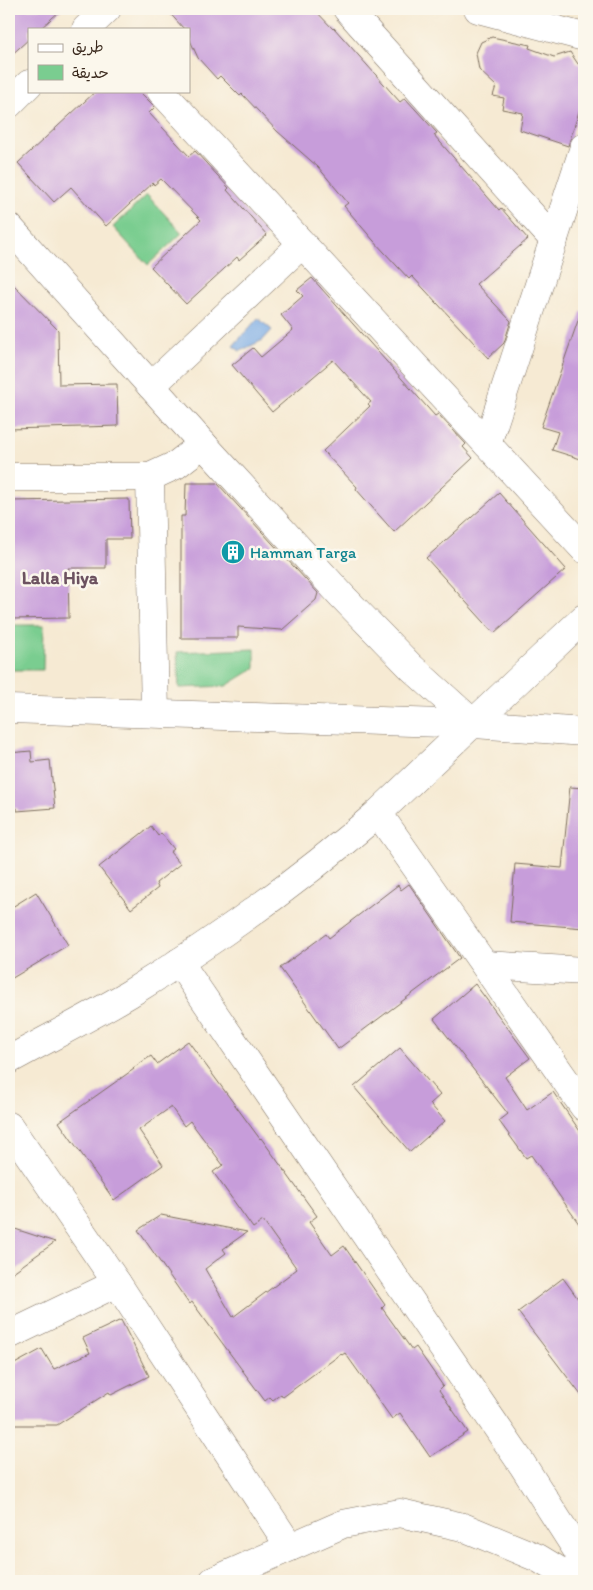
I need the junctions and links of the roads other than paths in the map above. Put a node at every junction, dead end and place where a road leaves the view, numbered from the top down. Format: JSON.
{"nodes":[{"id":1,"x":347,"y":9,"type":"edge"},
{"id":2,"x":478,"y":9,"type":"edge"},
{"id":3,"x":584,"y":37,"type":"edge"},
{"id":4,"x":28,"y":85,"type":"edge"},
{"id":5,"x":162,"y":92,"type":"edge"},
{"id":6,"x":9,"y":104,"type":"edge"},
{"id":7,"x":584,"y":147,"type":"edge"},
{"id":8,"x":9,"y":227,"type":"edge"},
{"id":9,"x":554,"y":240,"type":"junction"},
{"id":10,"x":302,"y":244,"type":"junction"},
{"id":11,"x":151,"y":386,"type":"junction"},
{"id":12,"x":203,"y":444,"type":"junction"},
{"id":13,"x":487,"y":444,"type":"junction"},
{"id":14,"x":9,"y":477,"type":"edge"},
{"id":15,"x":150,"y":477,"type":"junction"},
{"id":16,"x":584,"y":549,"type":"edge"},
{"id":17,"x":584,"y":618,"type":"edge"},
{"id":18,"x":9,"y":709,"type":"edge"},
{"id":19,"x":155,"y":713,"type":"junction"},
{"id":20,"x":474,"y":724,"type":"junction"},
{"id":21,"x":584,"y":732,"type":"edge"},
{"id":22,"x":378,"y":813,"type":"junction"},
{"id":23,"x":179,"y":962,"type":"junction"},
{"id":24,"x":485,"y":965,"type":"junction"},
{"id":25,"x":584,"y":971,"type":"edge"},
{"id":26,"x":9,"y":1060,"type":"edge"},
{"id":27,"x":584,"y":1107,"type":"edge"},
{"id":28,"x":9,"y":1126,"type":"edge"},
{"id":29,"x":117,"y":1283,"type":"junction"},
{"id":30,"x":9,"y":1335,"type":"edge"},
{"id":31,"x":290,"y":1548,"type":"junction"},
{"id":32,"x":584,"y":1561,"type":"edge"},
{"id":33,"x":213,"y":1581,"type":"edge"},
{"id":34,"x":576,"y":1581,"type":"edge"}],
"edges":[{"from":1,"to":9,"type":"street"},
{"from":2,"to":3,"type":"street"},
{"from":4,"to":6,"type":"street"},
{"from":5,"to":10,"type":"street"},
{"from":7,"to":9,"type":"street"},
{"from":8,"to":11,"type":"street"},
{"from":9,"to":13,"type":"street"},
{"from":10,"to":11,"type":"street"},
{"from":10,"to":13,"type":"street"},
{"from":11,"to":12,"type":"street"},
{"from":12,"to":15,"type":"street"},
{"from":12,"to":20,"type":"street"},
{"from":13,"to":16,"type":"street"},
{"from":14,"to":15,"type":"street"},
{"from":15,"to":19,"type":"street"},
{"from":17,"to":20,"type":"street"},
{"from":18,"to":19,"type":"street"},
{"from":19,"to":20,"type":"street"},
{"from":20,"to":21,"type":"street"},
{"from":20,"to":22,"type":"street"},
{"from":22,"to":23,"type":"street"},
{"from":22,"to":24,"type":"street"},
{"from":23,"to":26,"type":"street"},
{"from":23,"to":32,"type":"street"},
{"from":24,"to":25,"type":"street"},
{"from":24,"to":27,"type":"street"},
{"from":28,"to":29,"type":"street"},
{"from":29,"to":30,"type":"street"},
{"from":29,"to":31,"type":"street"},
{"from":31,"to":33,"type":"street"},
{"from":31,"to":34,"type":"street"}]}
